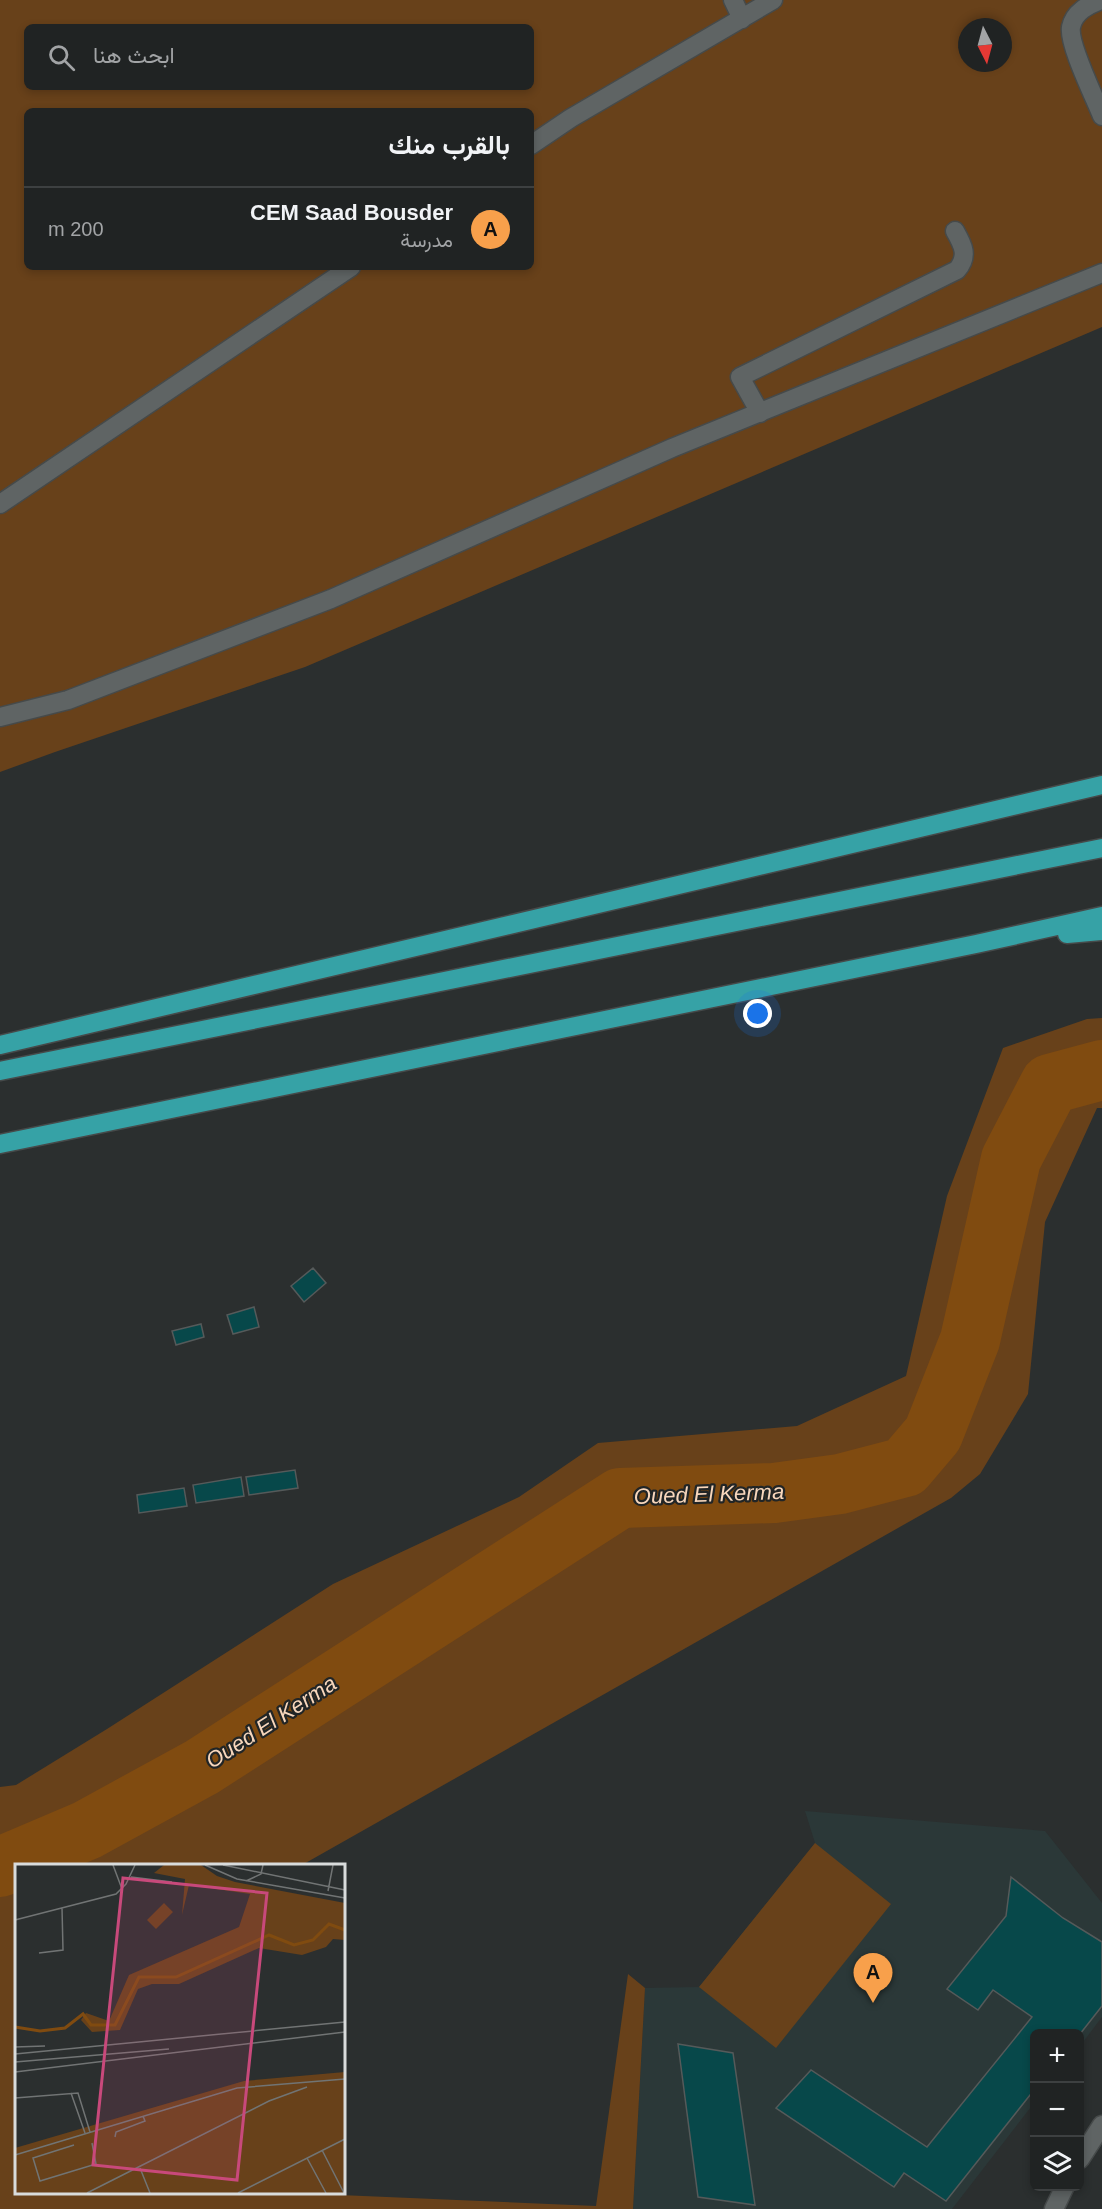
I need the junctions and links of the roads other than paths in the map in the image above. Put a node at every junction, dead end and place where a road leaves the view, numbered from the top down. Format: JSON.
{"nodes":[{"id":1,"x":733,"y":0,"type":"edge"},
{"id":2,"x":773,"y":0,"type":"edge"},
{"id":3,"x":1101,"y":0,"type":"edge"},
{"id":4,"x":742,"y":19,"type":"junction"},
{"id":5,"x":1102,"y":116,"type":"edge"},
{"id":6,"x":534,"y":144,"type":"edge"},
{"id":7,"x":955,"y":231,"type":"dead end"},
{"id":8,"x":347,"y":270,"type":"edge"},
{"id":9,"x":1102,"y":273,"type":"edge"},
{"id":10,"x":760,"y":413,"type":"junction"},
{"id":11,"x":0,"y":504,"type":"edge"},
{"id":12,"x":0,"y":717,"type":"edge"},
{"id":13,"x":1102,"y":785,"type":"edge"},
{"id":14,"x":1102,"y":848,"type":"edge"},
{"id":15,"x":1102,"y":916,"type":"edge"},
{"id":16,"x":1102,"y":931,"type":"edge"},
{"id":17,"x":976,"y":944,"type":"junction"},
{"id":18,"x":0,"y":1045,"type":"edge"},
{"id":19,"x":0,"y":1071,"type":"edge"},
{"id":20,"x":0,"y":1144,"type":"edge"},
{"id":21,"x":1102,"y":2125,"type":"edge"},
{"id":22,"x":1084,"y":2154,"type":"edge"},
{"id":23,"x":1063,"y":2191,"type":"edge"},
{"id":24,"x":1054,"y":2209,"type":"edge"}],
"edges":[{"from":1,"to":4,"type":"street"},
{"from":2,"to":4,"type":"street"},
{"from":3,"to":5,"type":"street"},
{"from":4,"to":6,"type":"street"},
{"from":7,"to":10,"type":"street"},
{"from":8,"to":11,"type":"street"},
{"from":9,"to":10,"type":"street"},
{"from":10,"to":12,"type":"street"},
{"from":13,"to":18,"type":"highway"},
{"from":14,"to":19,"type":"highway"},
{"from":15,"to":17,"type":"highway"},
{"from":16,"to":17,"type":"highway"},
{"from":17,"to":20,"type":"highway"},
{"from":21,"to":22,"type":"street"},
{"from":23,"to":24,"type":"street"}]}
